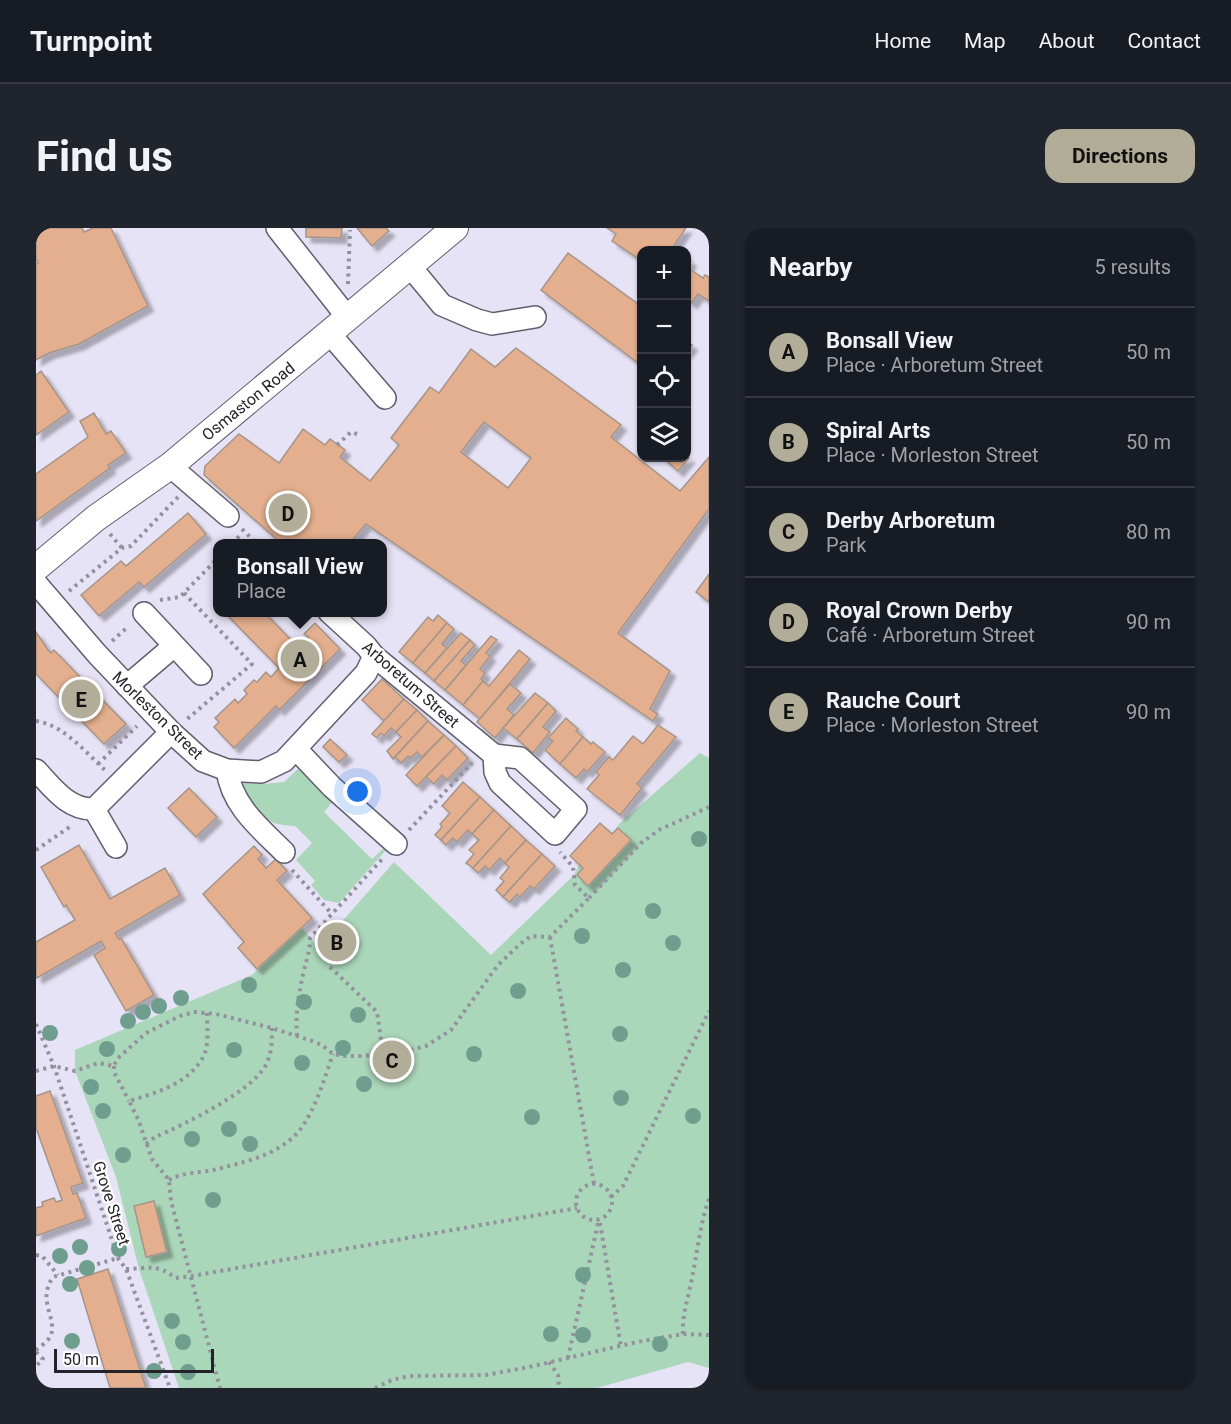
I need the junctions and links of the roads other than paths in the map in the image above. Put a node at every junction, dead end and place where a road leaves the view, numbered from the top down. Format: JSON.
{"nodes":[{"id":1,"x":277,"y":228,"type":"edge"},
{"id":2,"x":455,"y":228,"type":"edge"},
{"id":3,"x":409,"y":265,"type":"junction"},
{"id":4,"x":535,"y":317,"type":"dead end"},
{"id":5,"x":339,"y":326,"type":"junction"},
{"id":6,"x":385,"y":398,"type":"dead end"},
{"id":7,"x":170,"y":466,"type":"junction"},
{"id":8,"x":228,"y":516,"type":"dead end"},
{"id":9,"x":36,"y":568,"type":"edge"},
{"id":10,"x":36,"y":583,"type":"edge"},
{"id":11,"x":144,"y":613,"type":"dead end"},
{"id":12,"x":334,"y":617,"type":"edge"},
{"id":13,"x":174,"y":646,"type":"junction"},
{"id":14,"x":374,"y":656,"type":"junction"},
{"id":15,"x":201,"y":674,"type":"dead end"},
{"id":16,"x":127,"y":686,"type":"junction"},
{"id":17,"x":171,"y":732,"type":"junction"},
{"id":18,"x":296,"y":749,"type":"junction"},
{"id":19,"x":494,"y":755,"type":"dead end"},
{"id":20,"x":36,"y":770,"type":"edge"},
{"id":21,"x":227,"y":770,"type":"junction"},
{"id":22,"x":89,"y":810,"type":"junction"},
{"id":23,"x":396,"y":844,"type":"dead end"},
{"id":24,"x":116,"y":847,"type":"dead end"},
{"id":25,"x":284,"y":852,"type":"road end"}],
"edges":[{"from":1,"to":5,"type":"street"},
{"from":2,"to":3,"type":"main road","name":"Osmaston Road"},
{"from":3,"to":4,"type":"street"},
{"from":3,"to":5,"type":"main road","name":"Osmaston Road"},
{"from":5,"to":6,"type":"street"},
{"from":5,"to":7,"type":"main road","name":"Osmaston Road"},
{"from":7,"to":8,"type":"street"},
{"from":7,"to":9,"type":"main road","name":"Osmaston Road"},
{"from":10,"to":16,"type":"street","name":"Morleston Street"},
{"from":11,"to":13,"type":"street"},
{"from":12,"to":14,"type":"street","name":"Arboretum Street"},
{"from":13,"to":15,"type":"street"},
{"from":13,"to":16,"type":"street"},
{"from":14,"to":18,"type":"street","name":"Morleston Street"},
{"from":14,"to":19,"type":"street","name":"Arboretum Street"},
{"from":16,"to":17,"type":"street","name":"Morleston Street"},
{"from":17,"to":21,"type":"street","name":"Morleston Street"},
{"from":17,"to":22,"type":"street"},
{"from":18,"to":21,"type":"street","name":"Morleston Street"},
{"from":18,"to":23,"type":"street"},
{"from":20,"to":22,"type":"street"},
{"from":21,"to":25,"type":"street"},
{"from":22,"to":24,"type":"street"}]}
